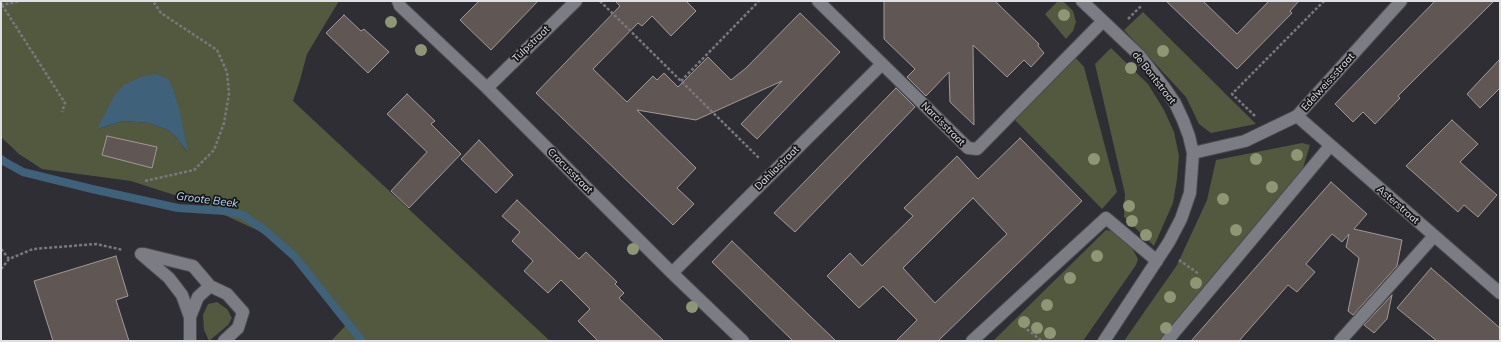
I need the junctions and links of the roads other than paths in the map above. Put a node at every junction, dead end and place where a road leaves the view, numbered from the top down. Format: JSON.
{"nodes":[{"id":1,"x":398,"y":1,"type":"edge"},
{"id":2,"x":576,"y":1,"type":"edge"},
{"id":3,"x":818,"y":1,"type":"edge"},
{"id":4,"x":1082,"y":1,"type":"edge"},
{"id":5,"x":1401,"y":1,"type":"edge"},
{"id":6,"x":1103,"y":21,"type":"junction"},
{"id":7,"x":882,"y":64,"type":"junction"},
{"id":8,"x":487,"y":88,"type":"junction"},
{"id":9,"x":1296,"y":116,"type":"junction"},
{"id":10,"x":1330,"y":146,"type":"junction"},
{"id":11,"x":1193,"y":154,"type":"junction"},
{"id":12,"x":1434,"y":236,"type":"junction"},
{"id":13,"x":1157,"y":261,"type":"junction"},
{"id":14,"x":672,"y":273,"type":"junction"},
{"id":15,"x":210,"y":286,"type":"junction"},
{"id":16,"x":1500,"y":293,"type":"edge"},
{"id":17,"x":190,"y":317,"type":"junction"},
{"id":18,"x":190,"y":341,"type":"edge"},
{"id":19,"x":224,"y":341,"type":"edge"},
{"id":20,"x":743,"y":341,"type":"edge"},
{"id":21,"x":972,"y":341,"type":"edge"},
{"id":22,"x":1104,"y":341,"type":"edge"},
{"id":23,"x":1167,"y":341,"type":"edge"},
{"id":24,"x":1340,"y":341,"type":"edge"}],
"edges":[{"from":1,"to":8,"type":"street","name":"Crocusstraat"},
{"from":2,"to":8,"type":"street","name":"Tulpstraat"},
{"from":3,"to":7,"type":"street","name":"Narcisstraat"},
{"from":4,"to":6,"type":"street","name":"de Bontstraat"},
{"from":5,"to":9,"type":"street","name":"Edelweissstraat"},
{"from":6,"to":7,"type":"street","name":"Narcisstraat"},
{"from":6,"to":11,"type":"street","name":"de Bontstraat"},
{"from":7,"to":14,"type":"street","name":"Dahliastraat"},
{"from":8,"to":14,"type":"street","name":"Crocusstraat"},
{"from":9,"to":10,"type":"street","name":"Asterstraat"},
{"from":9,"to":11,"type":"street","name":"Edelweissstraat"},
{"from":10,"to":12,"type":"street","name":"Asterstraat"},
{"from":10,"to":23,"type":"street"},
{"from":11,"to":13,"type":"street","name":"de Bontstraat"},
{"from":12,"to":16,"type":"street","name":"Asterstraat"},
{"from":12,"to":24,"type":"street"},
{"from":13,"to":21,"type":"street"},
{"from":13,"to":22,"type":"street","name":"de Bontstraat"},
{"from":14,"to":20,"type":"street","name":"Crocusstraat"},
{"from":15,"to":17,"type":"street"},
{"from":15,"to":17,"type":"street"},
{"from":15,"to":19,"type":"street"},
{"from":17,"to":18,"type":"street"}]}
